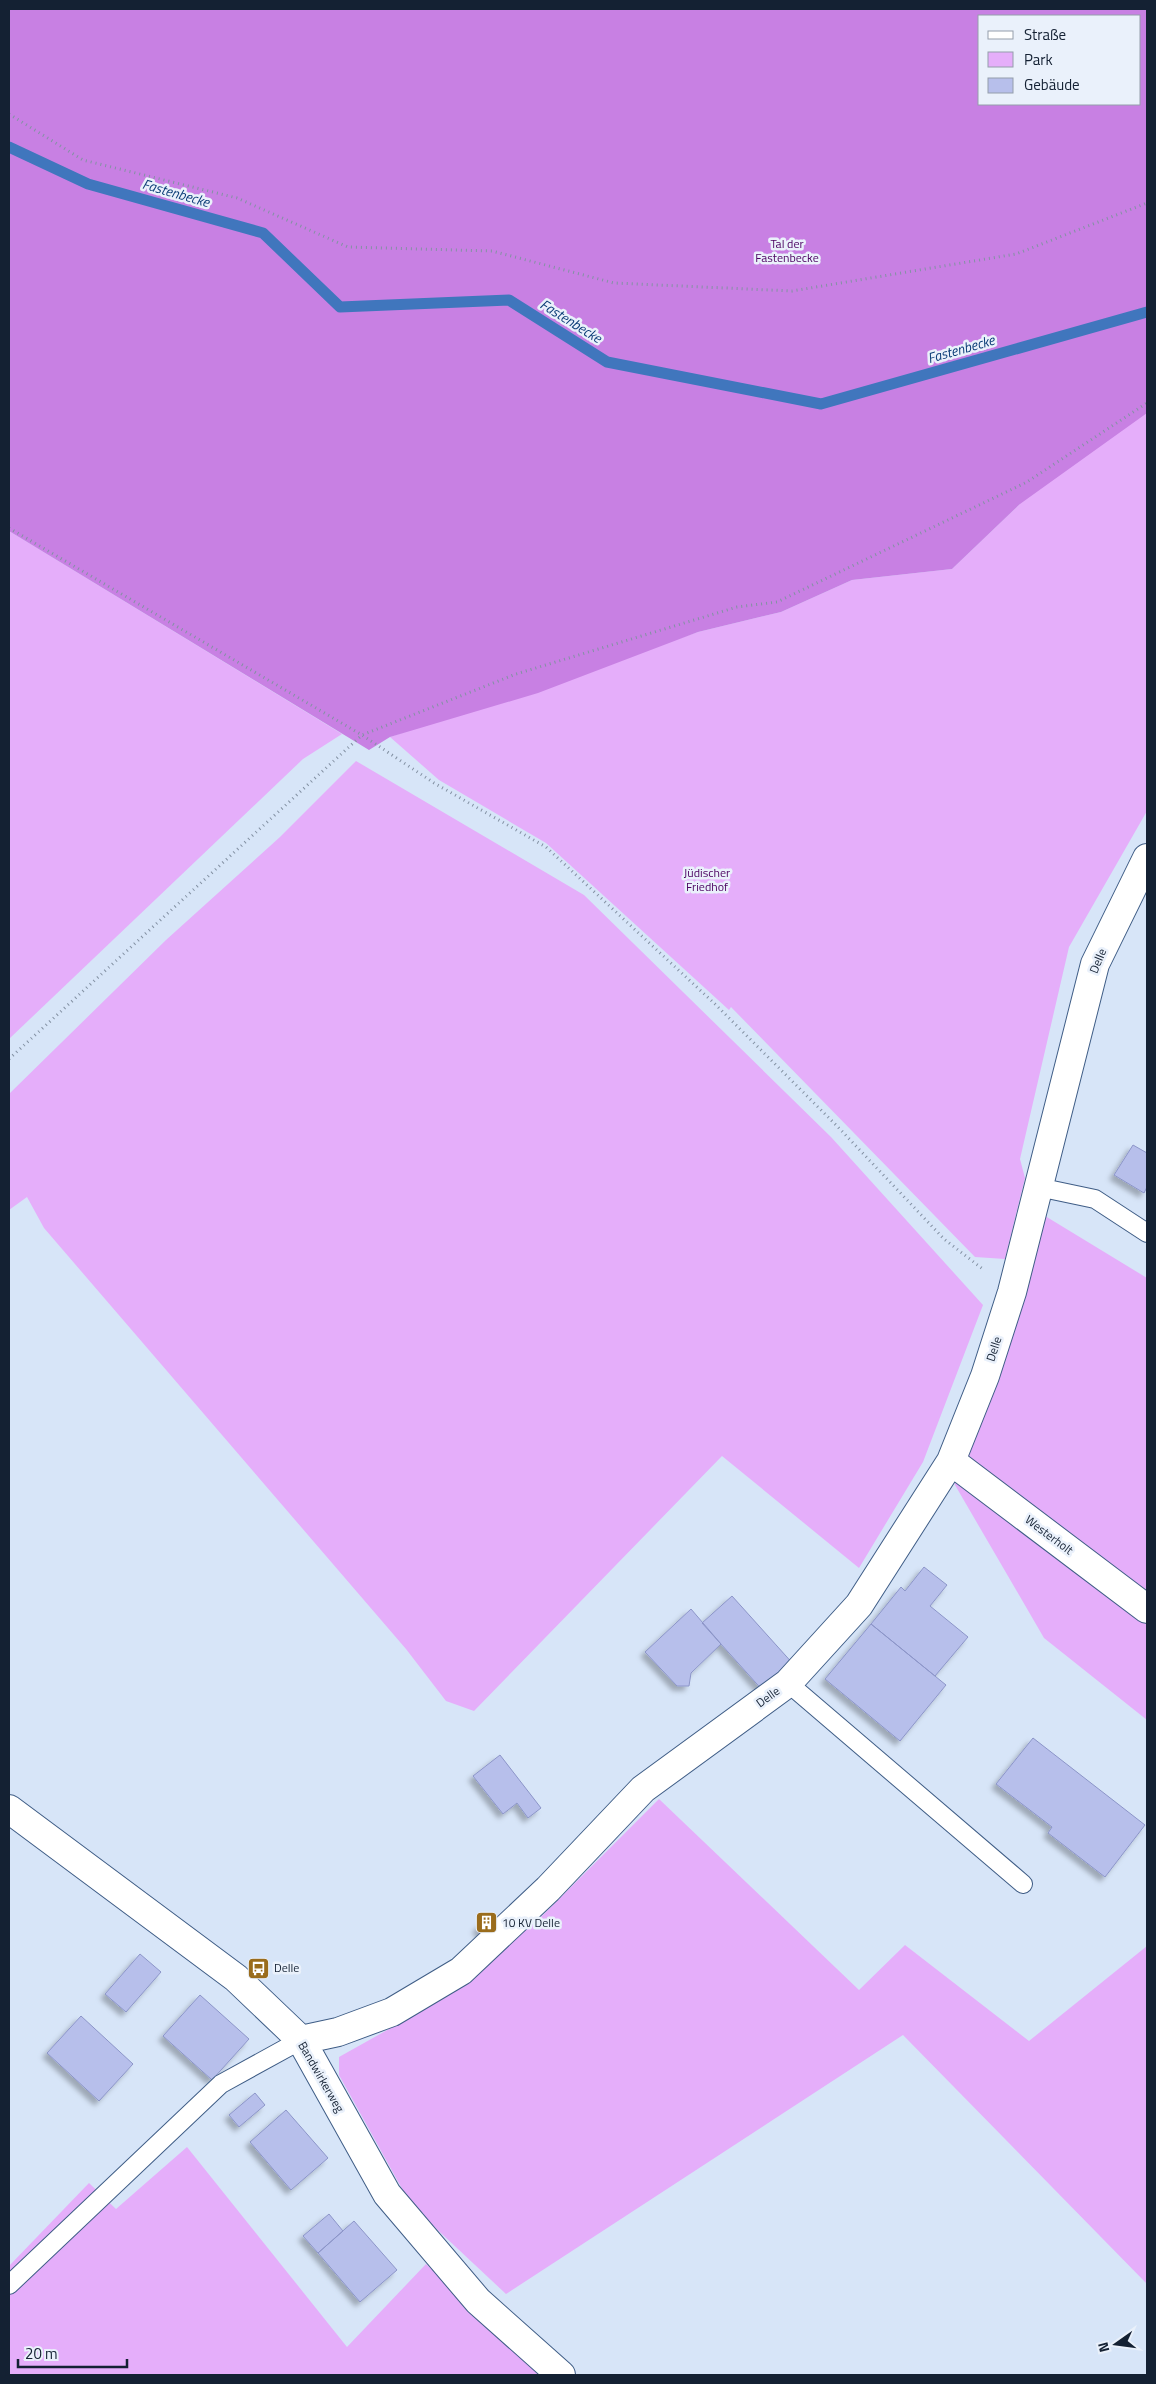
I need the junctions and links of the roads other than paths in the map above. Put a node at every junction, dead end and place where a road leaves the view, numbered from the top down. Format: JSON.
{"nodes":[{"id":1,"x":1147,"y":858,"type":"edge"},
{"id":2,"x":1038,"y":1187,"type":"junction"},
{"id":3,"x":1147,"y":1233,"type":"edge"},
{"id":4,"x":951,"y":1461,"type":"junction"},
{"id":5,"x":1147,"y":1609,"type":"edge"},
{"id":6,"x":788,"y":1683,"type":"junction"},
{"id":7,"x":9,"y":1809,"type":"edge"},
{"id":8,"x":1023,"y":1884,"type":"dead end"},
{"id":9,"x":301,"y":2040,"type":"junction"},
{"id":10,"x":9,"y":2285,"type":"edge"},
{"id":11,"x":561,"y":2375,"type":"edge"}],
"edges":[{"from":1,"to":2,"type":"street","name":"Delle"},
{"from":2,"to":3,"type":"lane"},
{"from":2,"to":4,"type":"street","name":"Delle"},
{"from":4,"to":5,"type":"street","name":"Westerholt"},
{"from":4,"to":6,"type":"street","name":"Delle"},
{"from":6,"to":8,"type":"lane"},
{"from":6,"to":9,"type":"street","name":"Delle"},
{"from":7,"to":9,"type":"street","name":"Bandwirkerweg"},
{"from":9,"to":10,"type":"lane"},
{"from":9,"to":11,"type":"street","name":"Bandwirkerweg"}]}
